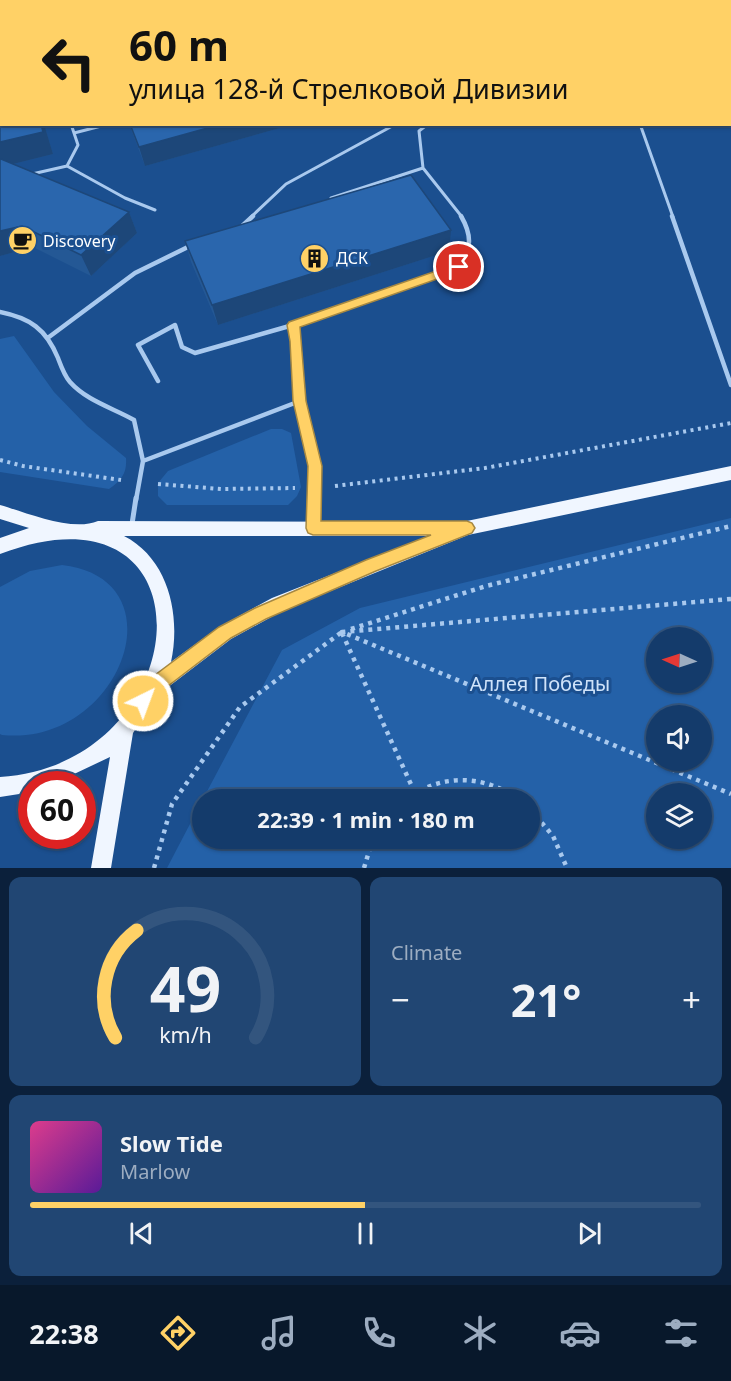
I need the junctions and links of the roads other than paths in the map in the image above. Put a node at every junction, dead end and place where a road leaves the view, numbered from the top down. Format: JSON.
{"nodes":[{"id":1,"x":72,"y":126,"type":"edge"},
{"id":2,"x":101,"y":126,"type":"edge"},
{"id":3,"x":392,"y":126,"type":"edge"},
{"id":4,"x":420,"y":126,"type":"edge"},
{"id":5,"x":425,"y":126,"type":"edge"},
{"id":6,"x":641,"y":126,"type":"edge"},
{"id":7,"x":419,"y":131,"type":"junction"},
{"id":8,"x":74,"y":133,"type":"junction"},
{"id":9,"x":68,"y":166,"type":"junction"},
{"id":10,"x":423,"y":168,"type":"junction"},
{"id":11,"x":22,"y":176,"type":"edge"},
{"id":12,"x":323,"y":201,"type":"edge"},
{"id":13,"x":155,"y":210,"type":"dead end"},
{"id":14,"x":250,"y":226,"type":"edge"},
{"id":15,"x":199,"y":243,"type":"edge"},
{"id":16,"x":0,"y":312,"type":"edge"},
{"id":17,"x":293,"y":325,"type":"junction"},
{"id":18,"x":49,"y":337,"type":"junction"},
{"id":19,"x":158,"y":381,"type":"dead end"},
{"id":20,"x":731,"y":385,"type":"edge"},
{"id":21,"x":300,"y":401,"type":"junction"},
{"id":22,"x":143,"y":461,"type":"junction"},
{"id":23,"x":731,"y":473,"type":"edge"},
{"id":24,"x":0,"y":512,"type":"edge"},
{"id":25,"x":313,"y":528,"type":"junction"},
{"id":26,"x":467,"y":528,"type":"junction"},
{"id":27,"x":57,"y":529,"type":"junction"},
{"id":28,"x":78,"y":529,"type":"junction"},
{"id":29,"x":131,"y":530,"type":"junction"},
{"id":30,"x":0,"y":546,"type":"edge"},
{"id":31,"x":153,"y":687,"type":"junction"},
{"id":32,"x":124,"y":730,"type":"junction"},
{"id":33,"x":0,"y":787,"type":"edge"},
{"id":34,"x":101,"y":868,"type":"edge"}],
"edges":[{"from":1,"to":8,"type":"lane"},
{"from":2,"to":8,"type":"lane"},
{"from":3,"to":14,"type":"lane"},
{"from":4,"to":7,"type":"lane"},
{"from":5,"to":7,"type":"lane"},
{"from":6,"to":20,"type":"lane"},
{"from":7,"to":10,"type":"lane"},
{"from":8,"to":9,"type":"lane"},
{"from":9,"to":11,"type":"lane"},
{"from":9,"to":13,"type":"lane"},
{"from":10,"to":12,"type":"lane"},
{"from":10,"to":17,"type":"lane"},
{"from":15,"to":18,"type":"lane"},
{"from":16,"to":18,"type":"lane"},
{"from":17,"to":19,"type":"lane"},
{"from":17,"to":21,"type":"lane"},
{"from":18,"to":22,"type":"lane"},
{"from":21,"to":22,"type":"lane"},
{"from":21,"to":25,"type":"lane"},
{"from":22,"to":29,"type":"lane"},
{"from":23,"to":26,"type":"main road"},
{"from":24,"to":27,"type":"main road"},
{"from":25,"to":26,"type":"main road"},
{"from":25,"to":29,"type":"main road"},
{"from":26,"to":31,"type":"main road"},
{"from":27,"to":28,"type":"main road"},
{"from":27,"to":30,"type":"main road"},
{"from":28,"to":29,"type":"main road"},
{"from":28,"to":31,"type":"main road"},
{"from":31,"to":32,"type":"main road"},
{"from":32,"to":33,"type":"main road"},
{"from":32,"to":34,"type":"main road"}]}
